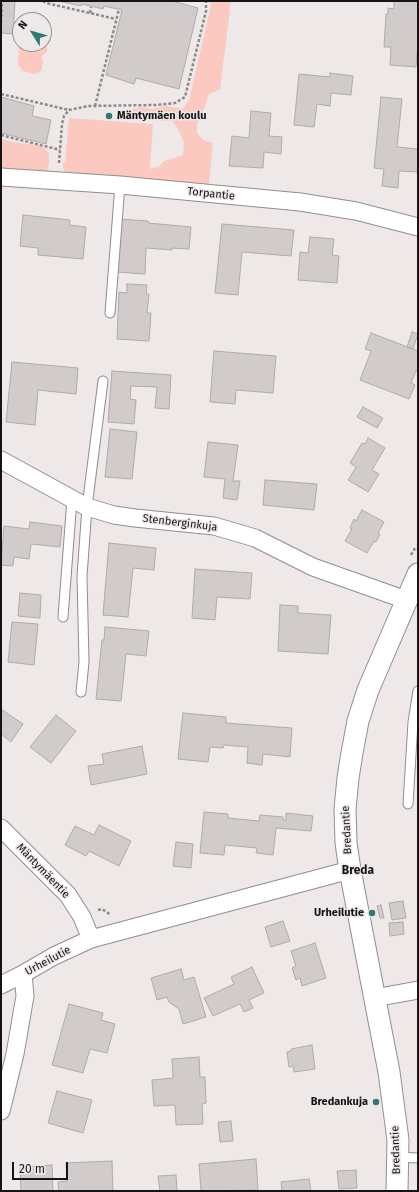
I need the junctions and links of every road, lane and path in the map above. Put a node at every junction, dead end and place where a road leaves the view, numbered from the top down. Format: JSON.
{"nodes":[{"id":1,"x":2,"y":1,"type":"edge"},
{"id":2,"x":43,"y":1,"type":"edge"},
{"id":3,"x":206,"y":1,"type":"edge"},
{"id":4,"x":92,"y":6,"type":"dead end"},
{"id":5,"x":119,"y":10,"type":"dead end"},
{"id":6,"x":90,"y":13,"type":"junction"},
{"id":7,"x":116,"y":19,"type":"junction"},
{"id":8,"x":1,"y":22,"type":"edge"},
{"id":9,"x":1,"y":94,"type":"edge"},
{"id":10,"x":95,"y":106,"type":"junction"},
{"id":11,"x":69,"y":110,"type":"junction"},
{"id":12,"x":1,"y":135,"type":"edge"},
{"id":13,"x":60,"y":150,"type":"junction"},
{"id":14,"x":1,"y":177,"type":"edge"},
{"id":15,"x":58,"y":181,"type":"junction"},
{"id":16,"x":120,"y":185,"type":"junction"},
{"id":17,"x":418,"y":227,"type":"edge"},
{"id":18,"x":110,"y":313,"type":"dead end"},
{"id":19,"x":103,"y":381,"type":"dead end"},
{"id":20,"x":1,"y":460,"type":"edge"},
{"id":21,"x":72,"y":499,"type":"junction"},
{"id":22,"x":87,"y":507,"type":"junction"},
{"id":23,"x":418,"y":549,"type":"edge"},
{"id":24,"x":414,"y":566,"type":"edge"},
{"id":25,"x":406,"y":600,"type":"junction"},
{"id":26,"x":63,"y":617,"type":"dead end"},
{"id":27,"x":81,"y":692,"type":"dead end"},
{"id":28,"x":418,"y":692,"type":"edge"},
{"id":29,"x":408,"y":804,"type":"dead end"},
{"id":30,"x":1,"y":828,"type":"edge"},
{"id":31,"x":350,"y":870,"type":"junction"},
{"id":32,"x":91,"y":939,"type":"junction"},
{"id":33,"x":23,"y":974,"type":"junction"},
{"id":34,"x":1,"y":984,"type":"edge"},
{"id":35,"x":418,"y":990,"type":"edge"},
{"id":36,"x":374,"y":998,"type":"junction"},
{"id":37,"x":1,"y":1111,"type":"edge"},
{"id":38,"x":408,"y":1158,"type":"edge"},
{"id":39,"x":397,"y":1191,"type":"edge"}],
"edges":[{"from":1,"to":8,"type":"path"},
{"from":2,"to":6,"type":"path"},
{"from":3,"to":10,"type":"path"},
{"from":4,"to":6,"type":"path"},
{"from":5,"to":7,"type":"path"},
{"from":6,"to":7,"type":"path"},
{"from":7,"to":10,"type":"path"},
{"from":9,"to":11,"type":"path"},
{"from":10,"to":11,"type":"path"},
{"from":11,"to":13,"type":"path"},
{"from":12,"to":13,"type":"path"},
{"from":13,"to":15,"type":"path"},
{"from":14,"to":15,"type":"street","name":"Torpantie"},
{"from":15,"to":16,"type":"street","name":"Torpantie"},
{"from":16,"to":17,"type":"street","name":"Torpantie"},
{"from":16,"to":18,"type":"lane"},
{"from":19,"to":22,"type":"lane"},
{"from":20,"to":21,"type":"street","name":"Stenberginkuja"},
{"from":21,"to":22,"type":"street","name":"Stenberginkuja"},
{"from":21,"to":26,"type":"lane"},
{"from":22,"to":25,"type":"street","name":"Stenberginkuja"},
{"from":22,"to":27,"type":"lane"},
{"from":23,"to":24,"type":"path"},
{"from":24,"to":25,"type":"street","name":"Bredantie"},
{"from":25,"to":31,"type":"street","name":"Bredantie"},
{"from":28,"to":29,"type":"lane"},
{"from":30,"to":32,"type":"street","name":"Mäntymäentie"},
{"from":31,"to":32,"type":"street","name":"Urheilutie"},
{"from":31,"to":36,"type":"street","name":"Bredantie"},
{"from":32,"to":33,"type":"street","name":"Urheilutie"},
{"from":33,"to":34,"type":"street","name":"Urheilutie"},
{"from":33,"to":37,"type":"street"},
{"from":35,"to":36,"type":"street"},
{"from":36,"to":38,"type":"street","name":"Bredantie"},
{"from":38,"to":39,"type":"street","name":"Bredantie"}]}
